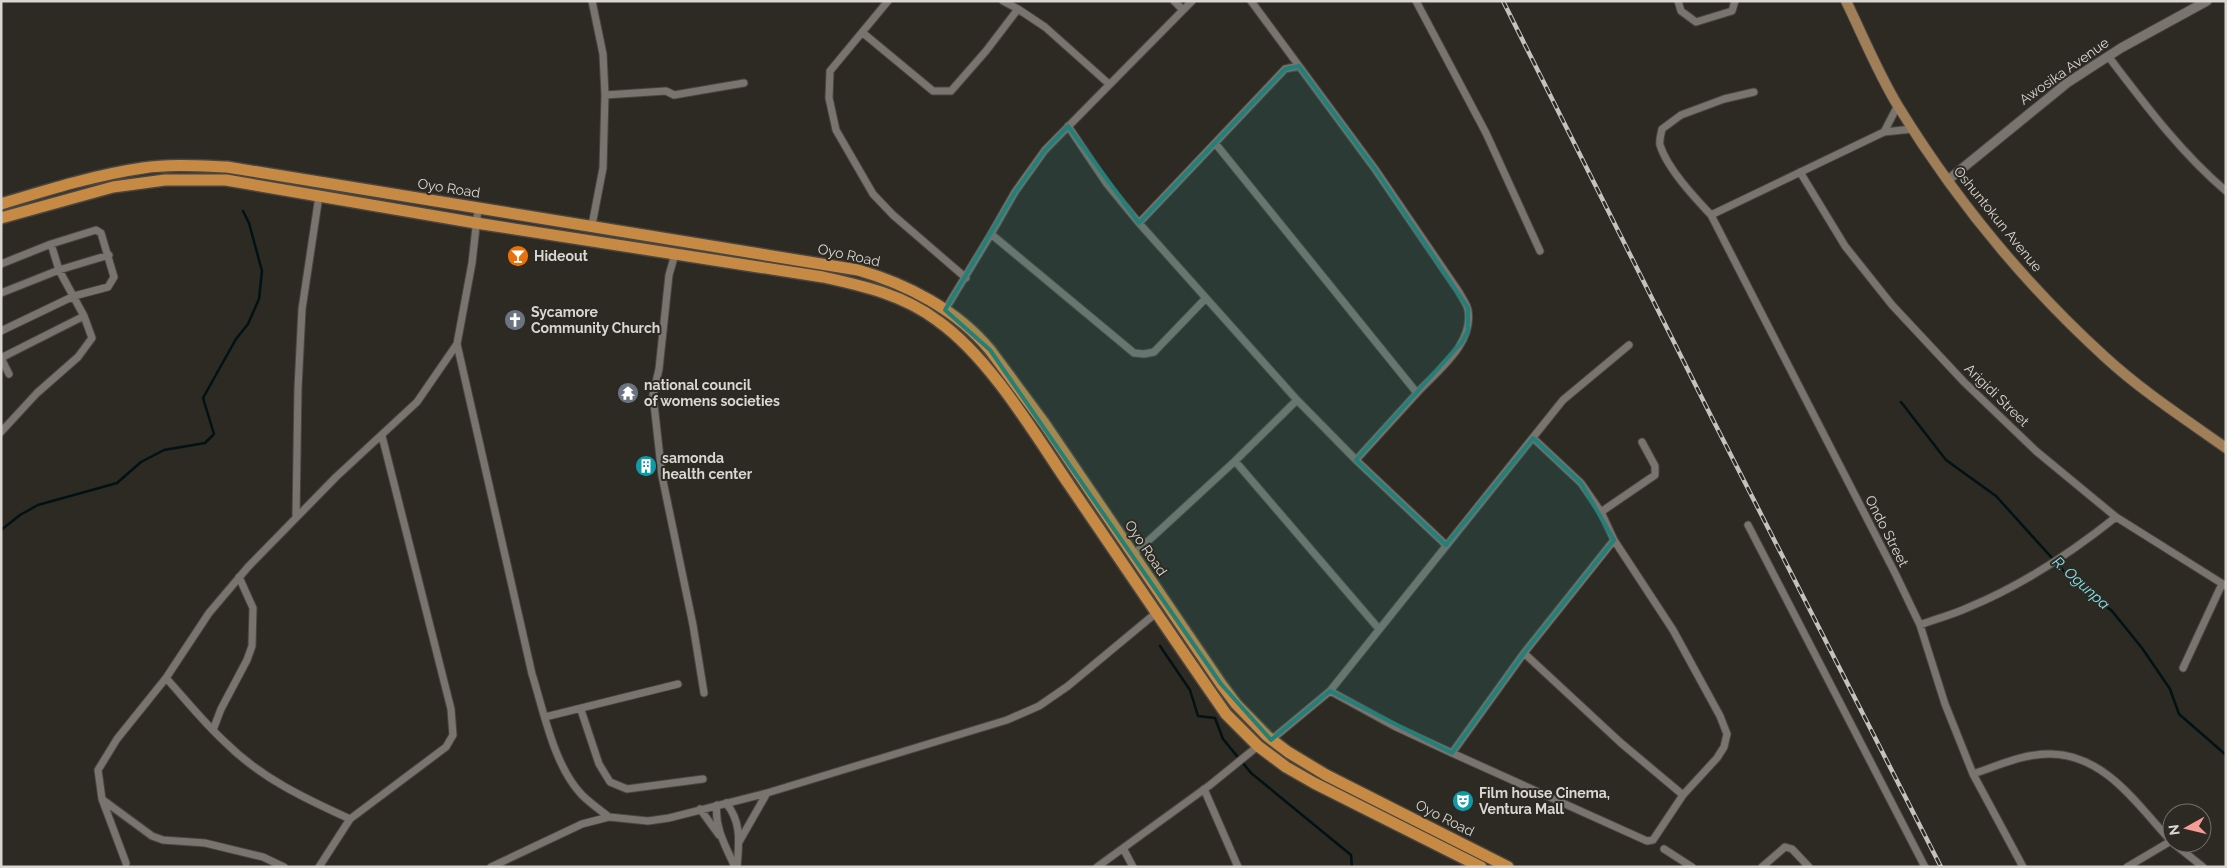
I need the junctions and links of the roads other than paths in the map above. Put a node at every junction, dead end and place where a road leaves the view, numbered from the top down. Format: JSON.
{"nodes":[{"id":1,"x":592,"y":1,"type":"edge"},
{"id":2,"x":888,"y":1,"type":"edge"},
{"id":3,"x":1003,"y":1,"type":"edge"},
{"id":4,"x":1174,"y":1,"type":"edge"},
{"id":5,"x":1192,"y":1,"type":"edge"},
{"id":6,"x":1252,"y":1,"type":"edge"},
{"id":7,"x":1416,"y":1,"type":"edge"},
{"id":8,"x":1678,"y":1,"type":"edge"},
{"id":9,"x":1735,"y":1,"type":"edge"},
{"id":10,"x":1846,"y":1,"type":"edge"},
{"id":11,"x":2207,"y":1,"type":"edge"},
{"id":12,"x":1018,"y":9,"type":"junction"},
{"id":13,"x":1182,"y":9,"type":"junction"},
{"id":14,"x":863,"y":33,"type":"junction"},
{"id":15,"x":2108,"y":56,"type":"junction"},
{"id":16,"x":1299,"y":66,"type":"junction"},
{"id":17,"x":744,"y":83,"type":"dead end"},
{"id":18,"x":1109,"y":84,"type":"junction"},
{"id":19,"x":1754,"y":92,"type":"dead end"},
{"id":20,"x":605,"y":95,"type":"junction"},
{"id":21,"x":1898,"y":106,"type":"junction"},
{"id":22,"x":1068,"y":126,"type":"junction"},
{"id":23,"x":1913,"y":129,"type":"junction"},
{"id":24,"x":1884,"y":132,"type":"junction"},
{"id":25,"x":1215,"y":143,"type":"junction"},
{"id":26,"x":1800,"y":172,"type":"junction"},
{"id":27,"x":1948,"y":180,"type":"junction"},
{"id":28,"x":2226,"y":191,"type":"edge"},
{"id":29,"x":319,"y":196,"type":"junction"},
{"id":30,"x":1,"y":204,"type":"edge"},
{"id":31,"x":478,"y":208,"type":"junction"},
{"id":32,"x":1711,"y":215,"type":"junction"},
{"id":33,"x":1,"y":218,"type":"edge"},
{"id":34,"x":476,"y":222,"type":"junction"},
{"id":35,"x":1139,"y":223,"type":"junction"},
{"id":36,"x":592,"y":225,"type":"junction"},
{"id":37,"x":991,"y":234,"type":"junction"},
{"id":38,"x":51,"y":244,"type":"junction"},
{"id":39,"x":1540,"y":251,"type":"dead end"},
{"id":40,"x":675,"y":254,"type":"junction"},
{"id":41,"x":109,"y":256,"type":"junction"},
{"id":42,"x":1,"y":264,"type":"edge"},
{"id":43,"x":58,"y":270,"type":"junction"},
{"id":44,"x":966,"y":278,"type":"junction"},
{"id":45,"x":1,"y":293,"type":"edge"},
{"id":46,"x":74,"y":296,"type":"junction"},
{"id":47,"x":1206,"y":298,"type":"junction"},
{"id":48,"x":945,"y":310,"type":"junction"},
{"id":49,"x":84,"y":316,"type":"junction"},
{"id":50,"x":1,"y":331,"type":"edge"},
{"id":51,"x":457,"y":344,"type":"junction"},
{"id":52,"x":1629,"y":345,"type":"dead end"},
{"id":53,"x":1,"y":358,"type":"edge"},
{"id":54,"x":9,"y":374,"type":"dead end"},
{"id":55,"x":1417,"y":393,"type":"junction"},
{"id":56,"x":1298,"y":400,"type":"junction"},
{"id":57,"x":1,"y":432,"type":"edge"},
{"id":58,"x":382,"y":436,"type":"junction"},
{"id":59,"x":1533,"y":438,"type":"junction"},
{"id":60,"x":1642,"y":442,"type":"dead end"},
{"id":61,"x":2226,"y":448,"type":"edge"},
{"id":62,"x":1356,"y":460,"type":"junction"},
{"id":63,"x":1235,"y":461,"type":"junction"},
{"id":64,"x":1601,"y":512,"type":"junction"},
{"id":65,"x":296,"y":517,"type":"junction"},
{"id":66,"x":2116,"y":517,"type":"junction"},
{"id":67,"x":1748,"y":525,"type":"dead end"},
{"id":68,"x":1614,"y":540,"type":"junction"},
{"id":69,"x":1446,"y":545,"type":"junction"},
{"id":70,"x":1133,"y":554,"type":"junction"},
{"id":71,"x":239,"y":578,"type":"junction"},
{"id":72,"x":2224,"y":585,"type":"edge"},
{"id":73,"x":1156,"y":613,"type":"junction"},
{"id":74,"x":1920,"y":625,"type":"junction"},
{"id":75,"x":1379,"y":629,"type":"junction"},
{"id":76,"x":1524,"y":653,"type":"junction"},
{"id":77,"x":2183,"y":668,"type":"dead end"},
{"id":78,"x":166,"y":678,"type":"junction"},
{"id":79,"x":678,"y":684,"type":"dead end"},
{"id":80,"x":1330,"y":691,"type":"junction"},
{"id":81,"x":704,"y":693,"type":"dead end"},
{"id":82,"x":582,"y":710,"type":"junction"},
{"id":83,"x":545,"y":717,"type":"junction"},
{"id":84,"x":213,"y":730,"type":"junction"},
{"id":85,"x":1271,"y":740,"type":"junction"},
{"id":86,"x":1258,"y":746,"type":"junction"},
{"id":87,"x":1452,"y":753,"type":"junction"},
{"id":88,"x":1973,"y":774,"type":"junction"},
{"id":89,"x":704,"y":779,"type":"dead end"},
{"id":90,"x":1204,"y":789,"type":"junction"},
{"id":91,"x":767,"y":794,"type":"junction"},
{"id":92,"x":1683,"y":795,"type":"junction"},
{"id":93,"x":102,"y":799,"type":"junction"},
{"id":94,"x":726,"y":803,"type":"junction"},
{"id":95,"x":717,"y":805,"type":"junction"},
{"id":96,"x":700,"y":809,"type":"junction"},
{"id":97,"x":609,"y":817,"type":"junction"},
{"id":98,"x":129,"y":819,"type":"junction"},
{"id":99,"x":350,"y":819,"type":"junction"},
{"id":100,"x":110,"y":820,"type":"junction"},
{"id":101,"x":2162,"y":831,"type":"edge"},
{"id":102,"x":724,"y":840,"type":"junction"},
{"id":103,"x":739,"y":842,"type":"junction"},
{"id":104,"x":1123,"y":848,"type":"junction"},
{"id":105,"x":2162,"y":848,"type":"edge"},
{"id":106,"x":1664,"y":850,"type":"dead end"},
{"id":107,"x":2186,"y":853,"type":"edge"},
{"id":108,"x":126,"y":863,"type":"dead end"},
{"id":109,"x":1106,"y":864,"type":"edge"},
{"id":110,"x":1473,"y":865,"type":"edge"},
{"id":111,"x":284,"y":867,"type":"edge"},
{"id":112,"x":319,"y":867,"type":"edge"},
{"id":113,"x":491,"y":867,"type":"edge"},
{"id":114,"x":736,"y":867,"type":"edge"},
{"id":115,"x":1097,"y":867,"type":"edge"},
{"id":116,"x":1133,"y":867,"type":"edge"},
{"id":117,"x":1238,"y":867,"type":"edge"},
{"id":118,"x":1508,"y":867,"type":"edge"},
{"id":119,"x":1692,"y":867,"type":"edge"},
{"id":120,"x":1762,"y":867,"type":"edge"},
{"id":121,"x":1809,"y":867,"type":"edge"},
{"id":122,"x":1925,"y":867,"type":"edge"},
{"id":123,"x":2023,"y":867,"type":"edge"},
{"id":124,"x":2127,"y":867,"type":"edge"},
{"id":125,"x":2203,"y":867,"type":"edge"}],
"edges":[{"from":1,"to":20,"type":"street"},
{"from":2,"to":14,"type":"street"},
{"from":3,"to":12,"type":"street"},
{"from":4,"to":13,"type":"street"},
{"from":5,"to":13,"type":"street"},
{"from":6,"to":16,"type":"street"},
{"from":7,"to":39,"type":"street"},
{"from":8,"to":9,"type":"street"},
{"from":10,"to":21,"type":"main road","name":"Oshuntokun Avenue"},
{"from":11,"to":15,"type":"street","name":"Awosika Avenue"},
{"from":12,"to":14,"type":"street"},
{"from":12,"to":18,"type":"street"},
{"from":13,"to":18,"type":"street"},
{"from":14,"to":44,"type":"street"},
{"from":15,"to":27,"type":"street","name":"Awosika Avenue"},
{"from":15,"to":28,"type":"street"},
{"from":16,"to":25,"type":"street"},
{"from":16,"to":55,"type":"street"},
{"from":17,"to":20,"type":"street"},
{"from":18,"to":22,"type":"street"},
{"from":19,"to":32,"type":"street","name":"Ondo Street"},
{"from":20,"to":36,"type":"street"},
{"from":21,"to":23,"type":"main road","name":"Oshuntokun Avenue"},
{"from":21,"to":24,"type":"street"},
{"from":22,"to":35,"type":"street"},
{"from":22,"to":37,"type":"street"},
{"from":23,"to":24,"type":"street"},
{"from":23,"to":27,"type":"main road","name":"Oshuntokun Avenue"},
{"from":24,"to":26,"type":"street"},
{"from":25,"to":35,"type":"street"},
{"from":25,"to":55,"type":"street"},
{"from":26,"to":32,"type":"street"},
{"from":26,"to":66,"type":"street","name":"Arigidi Street"},
{"from":27,"to":61,"type":"main road","name":"Oshuntokun Avenue"},
{"from":29,"to":33,"type":"main road","name":"Oyo Road"},
{"from":29,"to":34,"type":"main road","name":"Oyo Road"},
{"from":29,"to":65,"type":"street"},
{"from":30,"to":31,"type":"main road","name":"Oyo Road"},
{"from":31,"to":34,"type":"street"},
{"from":31,"to":36,"type":"main road","name":"Oyo Road"},
{"from":32,"to":74,"type":"street","name":"Ondo Street"},
{"from":34,"to":40,"type":"main road","name":"Oyo Road"},
{"from":34,"to":51,"type":"street"},
{"from":35,"to":47,"type":"street"},
{"from":36,"to":48,"type":"main road","name":"Oyo Road"},
{"from":37,"to":44,"type":"street"},
{"from":37,"to":47,"type":"street"},
{"from":38,"to":41,"type":"street"},
{"from":38,"to":42,"type":"street"},
{"from":38,"to":43,"type":"street"},
{"from":40,"to":73,"type":"main road","name":"Oyo Road"},
{"from":40,"to":81,"type":"street"},
{"from":41,"to":43,"type":"street"},
{"from":41,"to":46,"type":"street"},
{"from":43,"to":45,"type":"street"},
{"from":43,"to":46,"type":"street"},
{"from":44,"to":48,"type":"street"},
{"from":46,"to":49,"type":"street"},
{"from":46,"to":50,"type":"street"},
{"from":47,"to":56,"type":"street"},
{"from":48,"to":70,"type":"main road","name":"Oyo Road"},
{"from":49,"to":53,"type":"street"},
{"from":49,"to":57,"type":"street"},
{"from":51,"to":58,"type":"street"},
{"from":51,"to":83,"type":"street"},
{"from":52,"to":59,"type":"street"},
{"from":53,"to":54,"type":"street"},
{"from":55,"to":62,"type":"street"},
{"from":56,"to":62,"type":"street"},
{"from":56,"to":63,"type":"street"},
{"from":58,"to":65,"type":"street"},
{"from":58,"to":99,"type":"street"},
{"from":59,"to":64,"type":"street"},
{"from":59,"to":69,"type":"street"},
{"from":60,"to":64,"type":"street"},
{"from":62,"to":69,"type":"street"},
{"from":63,"to":70,"type":"street"},
{"from":63,"to":75,"type":"street"},
{"from":64,"to":68,"type":"street"},
{"from":65,"to":71,"type":"street"},
{"from":66,"to":72,"type":"street","name":"Arigidi Street"},
{"from":66,"to":74,"type":"street"},
{"from":67,"to":122,"type":"street"},
{"from":68,"to":76,"type":"street"},
{"from":68,"to":92,"type":"street"},
{"from":69,"to":75,"type":"street"},
{"from":70,"to":85,"type":"main road","name":"Oyo Road"},
{"from":71,"to":78,"type":"street"},
{"from":71,"to":84,"type":"street"},
{"from":72,"to":77,"type":"street"},
{"from":73,"to":86,"type":"main road","name":"Oyo Road"},
{"from":73,"to":91,"type":"street"},
{"from":74,"to":88,"type":"street","name":"Ondo Street"},
{"from":75,"to":80,"type":"street"},
{"from":76,"to":87,"type":"street"},
{"from":76,"to":92,"type":"street"},
{"from":78,"to":84,"type":"street"},
{"from":78,"to":93,"type":"street"},
{"from":79,"to":82,"type":"street"},
{"from":80,"to":85,"type":"street"},
{"from":80,"to":87,"type":"street"},
{"from":82,"to":83,"type":"street"},
{"from":82,"to":89,"type":"street"},
{"from":83,"to":97,"type":"street"},
{"from":84,"to":99,"type":"street"},
{"from":85,"to":118,"type":"main road","name":"Oyo Road"},
{"from":86,"to":90,"type":"street"},
{"from":86,"to":110,"type":"main road","name":"Oyo Road"},
{"from":87,"to":92,"type":"street"},
{"from":88,"to":101,"type":"street"},
{"from":88,"to":123,"type":"street","name":"Ondo Street"},
{"from":90,"to":104,"type":"street"},
{"from":90,"to":117,"type":"street"},
{"from":91,"to":94,"type":"street"},
{"from":91,"to":103,"type":"street"},
{"from":93,"to":98,"type":"street"},
{"from":93,"to":100,"type":"street"},
{"from":94,"to":95,"type":"street"},
{"from":94,"to":103,"type":"street"},
{"from":95,"to":96,"type":"street"},
{"from":95,"to":102,"type":"street"},
{"from":96,"to":97,"type":"street"},
{"from":96,"to":102,"type":"street"},
{"from":97,"to":113,"type":"street"},
{"from":98,"to":100,"type":"street"},
{"from":98,"to":111,"type":"street"},
{"from":99,"to":112,"type":"street"},
{"from":100,"to":108,"type":"street"},
{"from":102,"to":114,"type":"street"},
{"from":103,"to":114,"type":"street"},
{"from":104,"to":109,"type":"street"},
{"from":104,"to":116,"type":"street"},
{"from":105,"to":124,"type":"street"},
{"from":106,"to":119,"type":"street"},
{"from":107,"to":125,"type":"street"},
{"from":109,"to":115,"type":"street"},
{"from":120,"to":121,"type":"street"}]}
